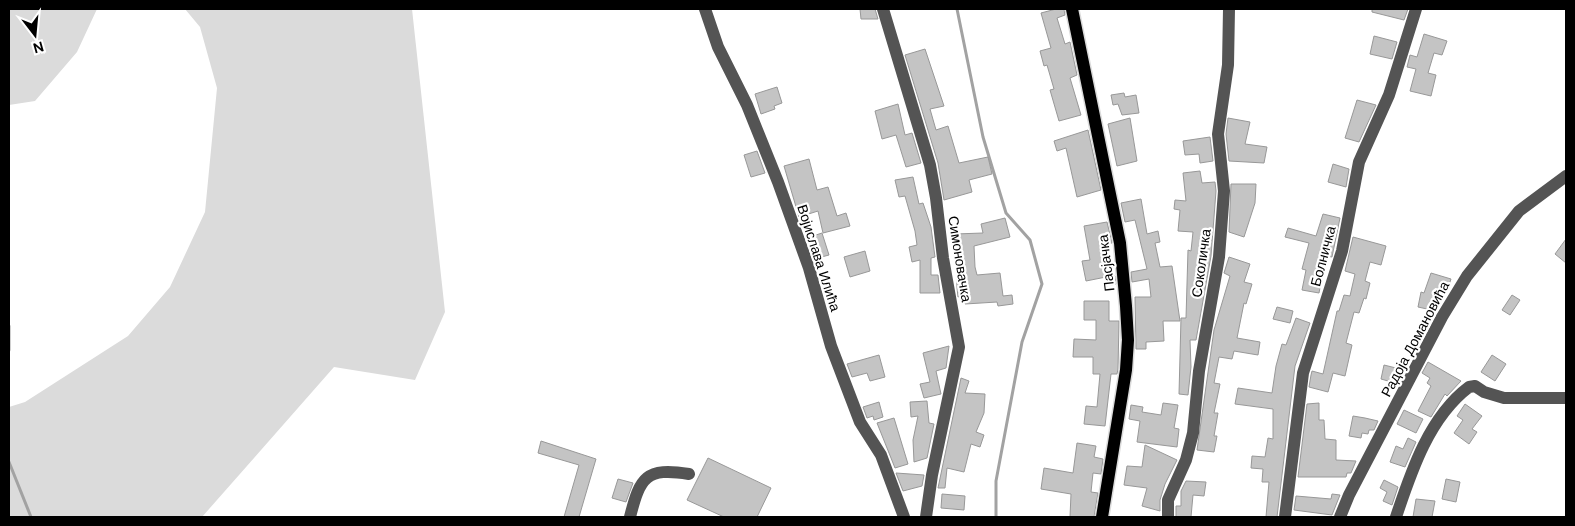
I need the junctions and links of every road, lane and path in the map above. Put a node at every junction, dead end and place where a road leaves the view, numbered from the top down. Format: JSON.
{"nodes":[{"id":1,"x":705,"y":9,"type":"edge"},
{"id":2,"x":883,"y":9,"type":"edge"},
{"id":3,"x":1072,"y":9,"type":"edge"},
{"id":4,"x":1229,"y":9,"type":"edge"},
{"id":5,"x":1416,"y":9,"type":"edge"},
{"id":6,"x":1566,"y":176,"type":"edge"},
{"id":7,"x":1566,"y":398,"type":"edge"},
{"id":8,"x":689,"y":474,"type":"dead end"},
{"id":9,"x":630,"y":517,"type":"edge"},
{"id":10,"x":904,"y":517,"type":"edge"},
{"id":11,"x":926,"y":517,"type":"edge"},
{"id":12,"x":1102,"y":517,"type":"edge"},
{"id":13,"x":1168,"y":517,"type":"edge"},
{"id":14,"x":1285,"y":517,"type":"edge"},
{"id":15,"x":1340,"y":517,"type":"edge"},
{"id":16,"x":1396,"y":517,"type":"edge"}],
"edges":[{"from":1,"to":10,"type":"street","name":"Војислава Илића"},
{"from":2,"to":11,"type":"street","name":"Симоновачка"},
{"from":3,"to":12,"type":"main road","name":"Пасјачка"},
{"from":4,"to":13,"type":"street","name":"Соколичка"},
{"from":5,"to":14,"type":"street","name":"Болничка"},
{"from":6,"to":15,"type":"street","name":"Радоја Домановића"},
{"from":7,"to":16,"type":"street"},
{"from":8,"to":9,"type":"street"}]}
